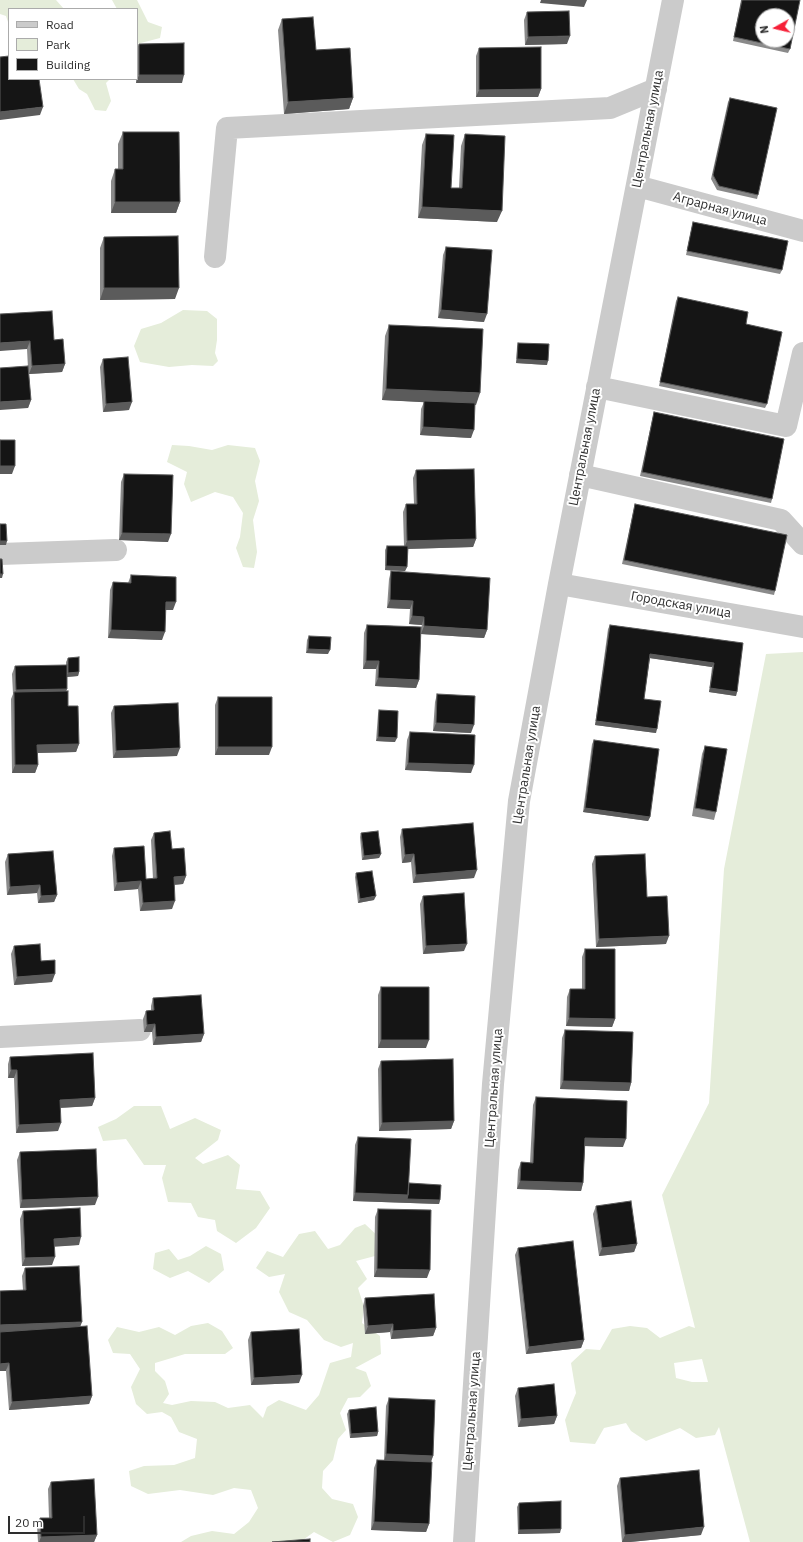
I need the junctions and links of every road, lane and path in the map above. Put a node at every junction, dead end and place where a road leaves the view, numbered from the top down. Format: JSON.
{"nodes":[{"id":1,"x":673,"y":0,"type":"edge"},
{"id":2,"x":656,"y":89,"type":"junction"},
{"id":3,"x":637,"y":186,"type":"junction"},
{"id":4,"x":803,"y":232,"type":"edge"},
{"id":5,"x":215,"y":257,"type":"dead end"},
{"id":6,"x":803,"y":353,"type":"edge"},
{"id":7,"x":597,"y":387,"type":"junction"},
{"id":8,"x":580,"y":475,"type":"junction"},
{"id":9,"x":803,"y":544,"type":"edge"},
{"id":10,"x":116,"y":550,"type":"dead end"},
{"id":11,"x":0,"y":554,"type":"edge"},
{"id":12,"x":559,"y":584,"type":"junction"},
{"id":13,"x":803,"y":626,"type":"edge"},
{"id":14,"x":140,"y":1030,"type":"dead end"},
{"id":15,"x":0,"y":1037,"type":"edge"},
{"id":16,"x":464,"y":1542,"type":"edge"}],
"edges":[{"from":1,"to":2,"type":"street","name":"Центральная улица"},
{"from":2,"to":3,"type":"street","name":"Центральная улица"},
{"from":2,"to":5,"type":"street"},
{"from":3,"to":4,"type":"street","name":"Аграрная улица"},
{"from":3,"to":7,"type":"street","name":"Центральная улица"},
{"from":6,"to":7,"type":"street"},
{"from":7,"to":8,"type":"street","name":"Центральная улица"},
{"from":8,"to":9,"type":"street"},
{"from":8,"to":12,"type":"street","name":"Центральная улица"},
{"from":10,"to":11,"type":"street"},
{"from":12,"to":13,"type":"street","name":"Городская улица"},
{"from":12,"to":16,"type":"street","name":"Центральная улица"},
{"from":14,"to":15,"type":"street"}]}
